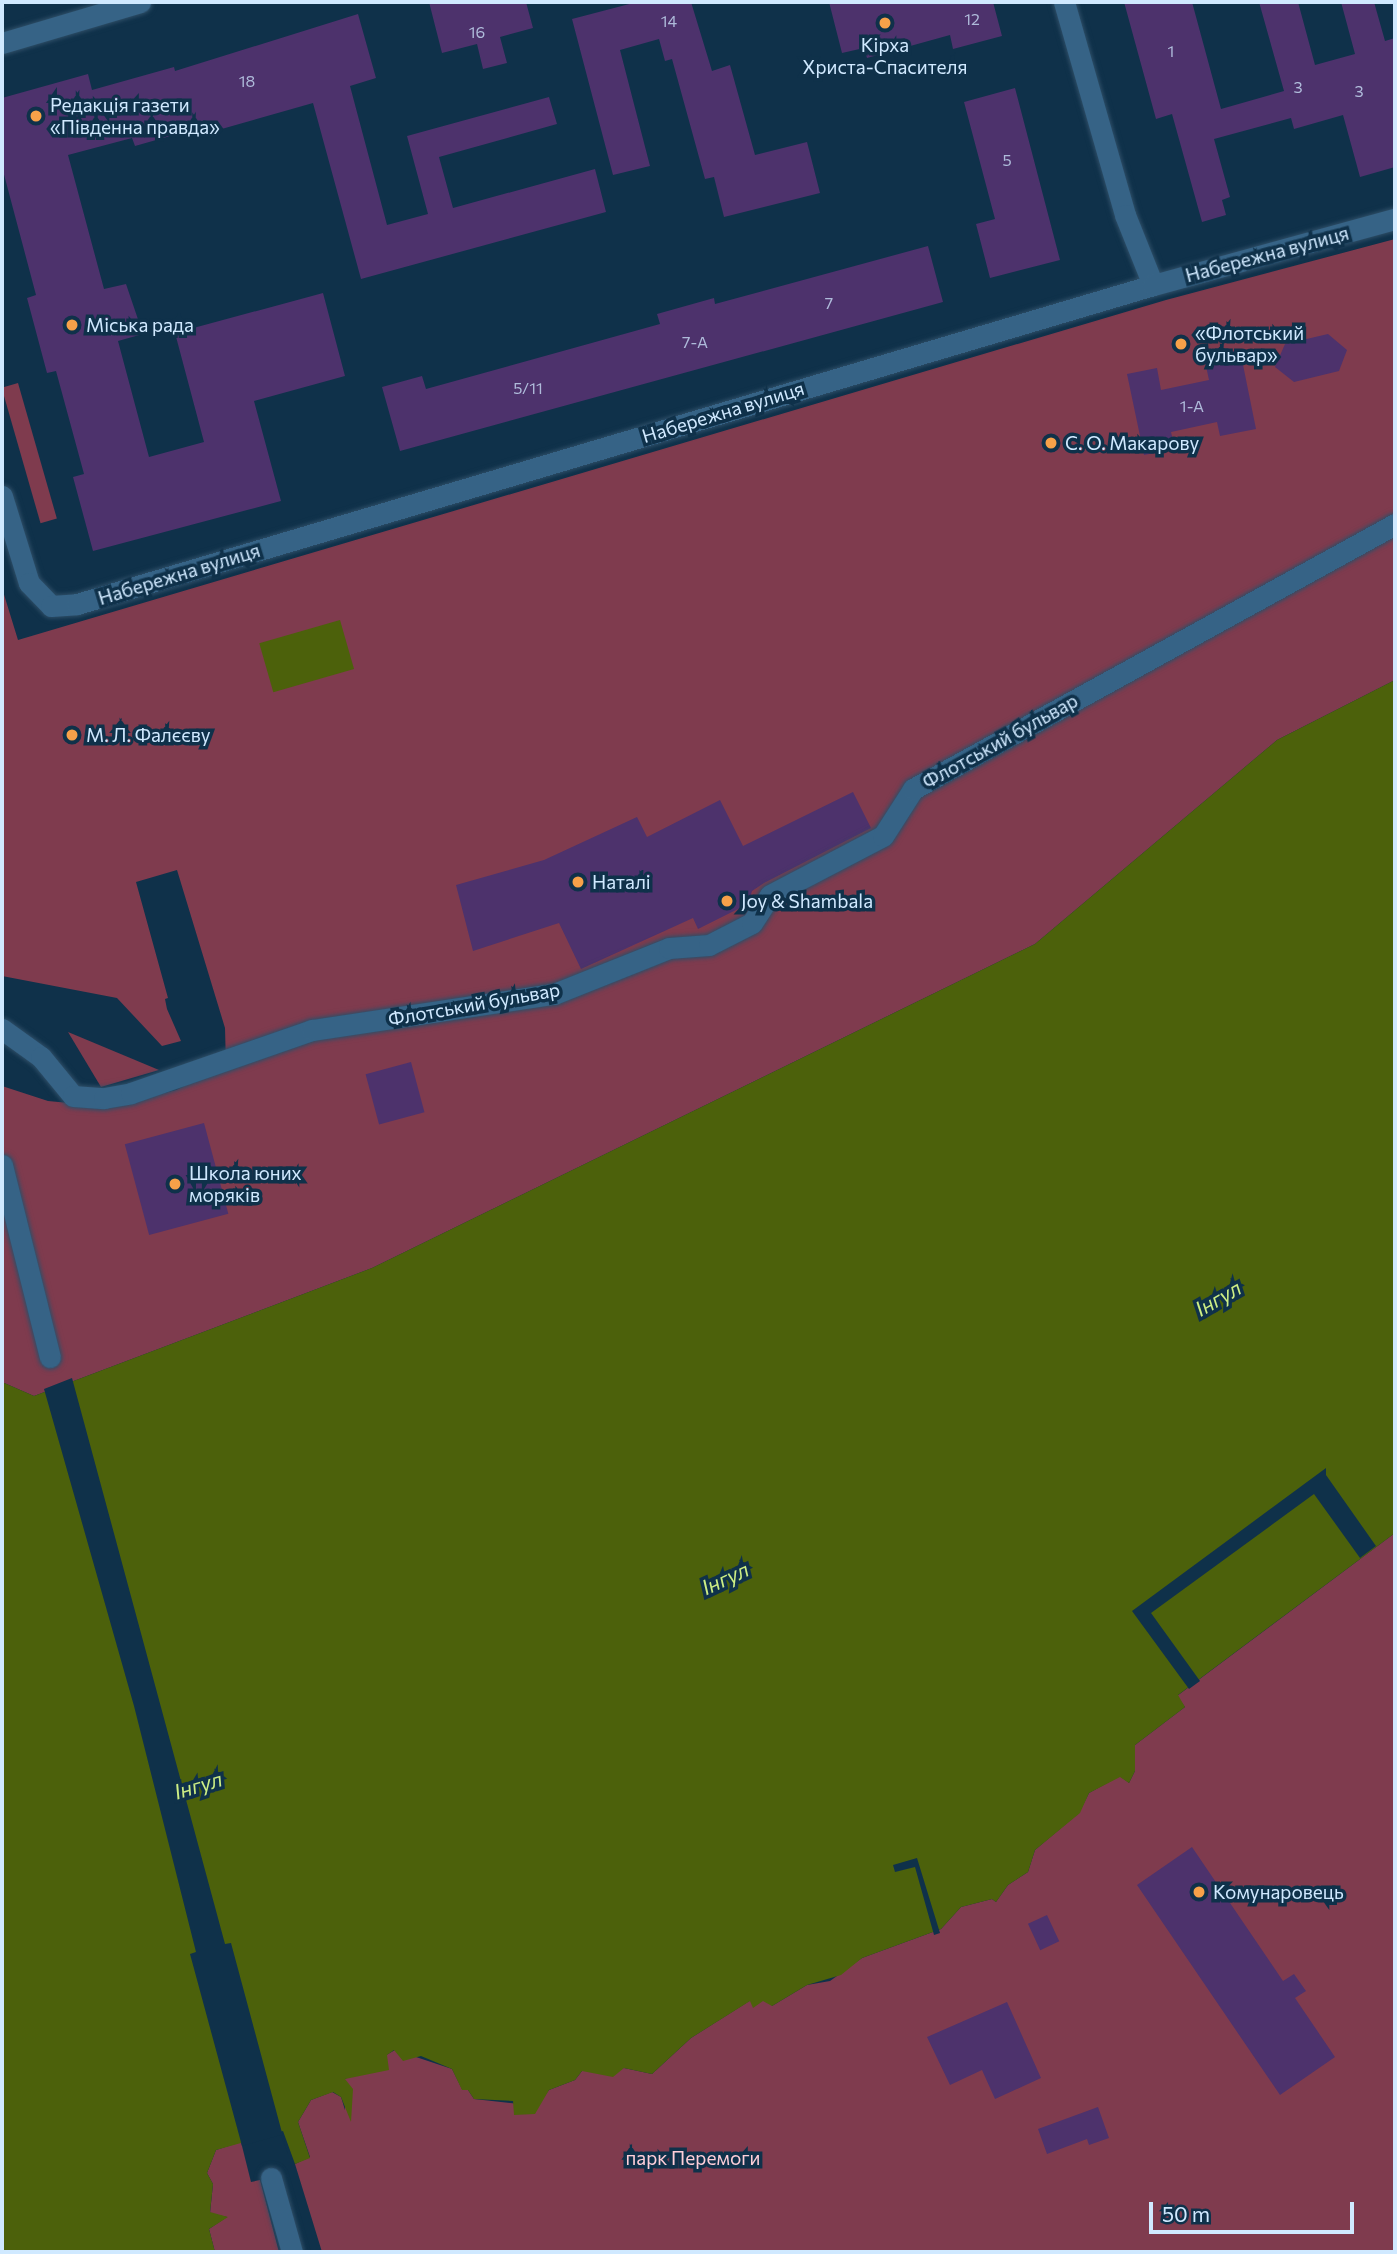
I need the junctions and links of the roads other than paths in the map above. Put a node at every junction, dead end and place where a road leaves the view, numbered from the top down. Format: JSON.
{"nodes":[{"id":1,"x":139,"y":2,"type":"edge"},
{"id":2,"x":1064,"y":2,"type":"edge"},
{"id":3,"x":2,"y":43,"type":"edge"},
{"id":4,"x":1395,"y":219,"type":"edge"},
{"id":5,"x":1153,"y":285,"type":"junction"},
{"id":6,"x":2,"y":496,"type":"edge"},
{"id":7,"x":1395,"y":524,"type":"edge"},
{"id":8,"x":2,"y":1029,"type":"edge"},
{"id":9,"x":2,"y":1165,"type":"edge"},
{"id":10,"x":50,"y":1357,"type":"dead end"},
{"id":11,"x":271,"y":2178,"type":"dead end"},
{"id":12,"x":292,"y":2252,"type":"edge"}],
"edges":[{"from":1,"to":3,"type":"street"},
{"from":2,"to":5,"type":"street"},
{"from":4,"to":5,"type":"street","name":"Набережна вулиця"},
{"from":5,"to":6,"type":"street","name":"Набережна вулиця"},
{"from":7,"to":8,"type":"street","name":"Флотський бульвар"},
{"from":9,"to":10,"type":"street"},
{"from":11,"to":12,"type":"street"}]}
